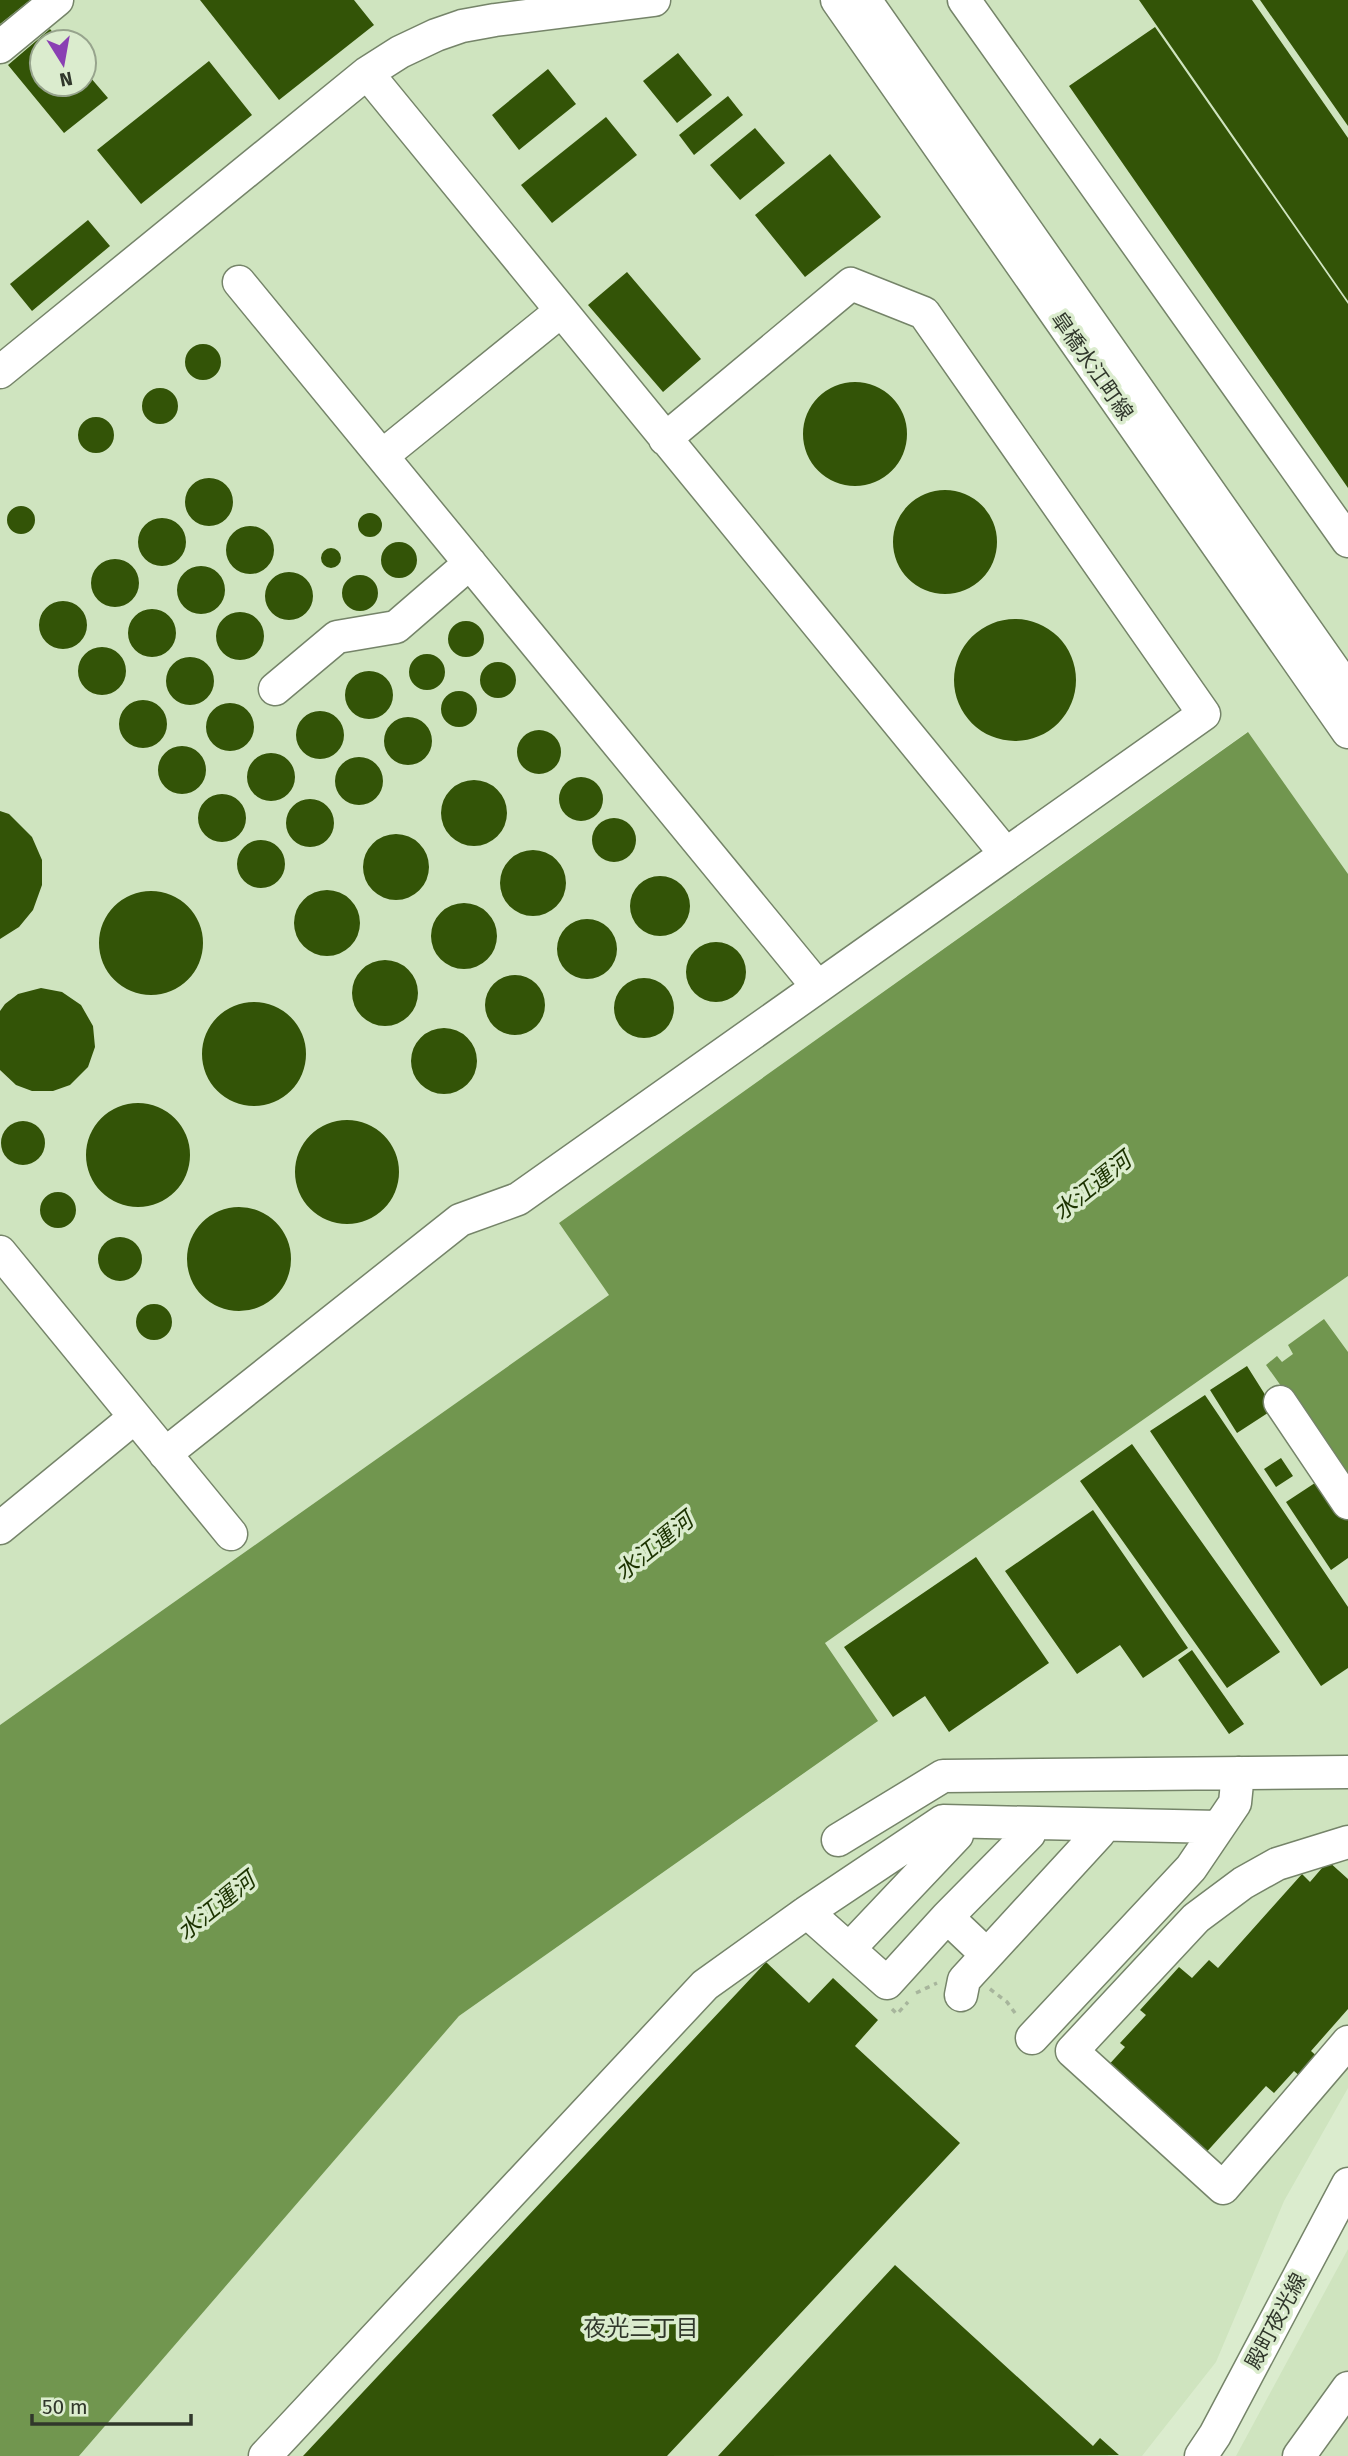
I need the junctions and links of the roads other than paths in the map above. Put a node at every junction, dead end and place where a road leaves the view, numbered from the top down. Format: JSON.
{"nodes":[{"id":1,"x":57,"y":0,"type":"edge"},
{"id":2,"x":654,"y":0,"type":"edge"},
{"id":3,"x":837,"y":0,"type":"edge"},
{"id":4,"x":865,"y":0,"type":"edge"},
{"id":5,"x":964,"y":0,"type":"edge"},
{"id":6,"x":0,"y":47,"type":"edge"},
{"id":7,"x":367,"y":73,"type":"junction"},
{"id":8,"x":239,"y":282,"type":"dead end"},
{"id":9,"x":561,"y":311,"type":"junction"},
{"id":10,"x":0,"y":372,"type":"edge"},
{"id":11,"x":665,"y":439,"type":"junction"},
{"id":12,"x":382,"y":456,"type":"junction"},
{"id":13,"x":1348,"y":541,"type":"edge"},
{"id":14,"x":470,"y":563,"type":"junction"},
{"id":15,"x":275,"y":689,"type":"dead end"},
{"id":16,"x":1348,"y":690,"type":"edge"},
{"id":17,"x":1348,"y":732,"type":"edge"},
{"id":18,"x":1005,"y":853,"type":"junction"},
{"id":19,"x":817,"y":986,"type":"junction"},
{"id":20,"x":0,"y":1252,"type":"edge"},
{"id":21,"x":1280,"y":1402,"type":"dead end"},
{"id":22,"x":135,"y":1417,"type":"junction"},
{"id":23,"x":165,"y":1454,"type":"junction"},
{"id":24,"x":1348,"y":1503,"type":"edge"},
{"id":25,"x":0,"y":1528,"type":"edge"},
{"id":26,"x":231,"y":1534,"type":"dead end"},
{"id":27,"x":1348,"y":1772,"type":"edge"},
{"id":28,"x":1238,"y":1773,"type":"junction"},
{"id":29,"x":958,"y":1822,"type":"junction"},
{"id":30,"x":1028,"y":1823,"type":"junction"},
{"id":31,"x":1101,"y":1825,"type":"junction"},
{"id":32,"x":1218,"y":1827,"type":"junction"},
{"id":33,"x":838,"y":1840,"type":"dead end"},
{"id":34,"x":1348,"y":1842,"type":"edge"},
{"id":35,"x":807,"y":1912,"type":"junction"},
{"id":36,"x":947,"y":1917,"type":"junction"},
{"id":37,"x":849,"y":1949,"type":"junction"},
{"id":38,"x":986,"y":1954,"type":"junction"},
{"id":39,"x":976,"y":1992,"type":"road end"},
{"id":40,"x":1026,"y":2029,"type":"road end"},
{"id":41,"x":1348,"y":2042,"type":"edge"},
{"id":42,"x":1348,"y":2184,"type":"edge"},
{"id":43,"x":1348,"y":2388,"type":"edge"},
{"id":44,"x":265,"y":2456,"type":"edge"},
{"id":45,"x":1200,"y":2456,"type":"edge"},
{"id":46,"x":1299,"y":2456,"type":"edge"}],
"edges":[{"from":1,"to":6,"type":"street"},
{"from":2,"to":7,"type":"street"},
{"from":3,"to":17,"type":"street","name":"皐橋水江町線"},
{"from":4,"to":16,"type":"street","name":"皐橋水江町線"},
{"from":5,"to":13,"type":"street"},
{"from":7,"to":9,"type":"street"},
{"from":7,"to":10,"type":"street"},
{"from":8,"to":12,"type":"street"},
{"from":9,"to":11,"type":"street"},
{"from":9,"to":12,"type":"street"},
{"from":11,"to":18,"type":"street"},
{"from":11,"to":18,"type":"street"},
{"from":12,"to":14,"type":"street"},
{"from":14,"to":15,"type":"street"},
{"from":14,"to":19,"type":"street"},
{"from":18,"to":19,"type":"street"},
{"from":19,"to":23,"type":"street"},
{"from":20,"to":22,"type":"street"},
{"from":21,"to":24,"type":"street"},
{"from":22,"to":23,"type":"street"},
{"from":22,"to":25,"type":"street"},
{"from":23,"to":26,"type":"street"},
{"from":27,"to":28,"type":"street"},
{"from":28,"to":32,"type":"street"},
{"from":28,"to":33,"type":"street"},
{"from":29,"to":30,"type":"street"},
{"from":29,"to":35,"type":"street"},
{"from":29,"to":37,"type":"street"},
{"from":30,"to":31,"type":"street"},
{"from":30,"to":36,"type":"street"},
{"from":31,"to":32,"type":"street"},
{"from":31,"to":38,"type":"street"},
{"from":32,"to":40,"type":"street"},
{"from":34,"to":41,"type":"street"},
{"from":35,"to":37,"type":"street"},
{"from":35,"to":44,"type":"street"},
{"from":36,"to":37,"type":"street"},
{"from":36,"to":38,"type":"street"},
{"from":38,"to":39,"type":"street"},
{"from":42,"to":45,"type":"street","name":"殿町夜光線"},
{"from":43,"to":46,"type":"street"}]}
